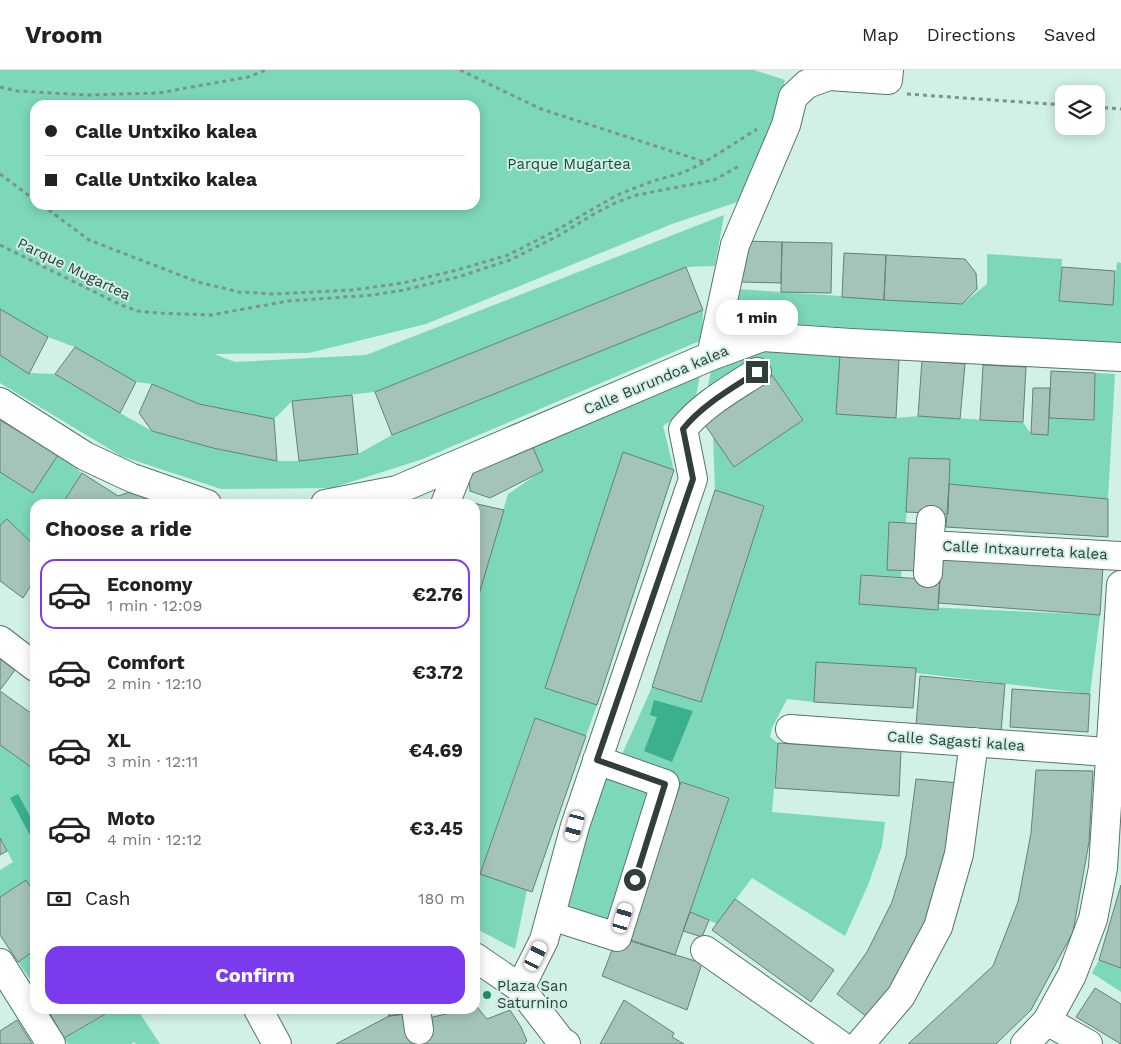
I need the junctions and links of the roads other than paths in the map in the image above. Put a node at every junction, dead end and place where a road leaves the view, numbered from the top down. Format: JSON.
{"nodes":[{"id":1,"x":893,"y":81,"type":"edge"},
{"id":2,"x":711,"y":356,"type":"junction"},
{"id":3,"x":1121,"y":358,"type":"edge"},
{"id":4,"x":757,"y":372,"type":"dead end"},
{"id":5,"x":0,"y":402,"type":"edge"},
{"id":6,"x":462,"y":464,"type":"junction"},
{"id":7,"x":402,"y":497,"type":"edge"},
{"id":8,"x":193,"y":499,"type":"edge"},
{"id":9,"x":380,"y":499,"type":"edge"},
{"id":10,"x":447,"y":499,"type":"edge"},
{"id":11,"x":1121,"y":556,"type":"edge"},
{"id":12,"x":928,"y":573,"type":"dead end"},
{"id":13,"x":1121,"y":585,"type":"edge"},
{"id":14,"x":0,"y":640,"type":"edge"},
{"id":15,"x":30,"y":663,"type":"edge"},
{"id":16,"x":790,"y":729,"type":"dead end"},
{"id":17,"x":974,"y":742,"type":"junction"},
{"id":18,"x":1115,"y":753,"type":"edge"},
{"id":19,"x":597,"y":760,"type":"junction"},
{"id":20,"x":550,"y":916,"type":"junction"},
{"id":21,"x":704,"y":950,"type":"dead end"},
{"id":22,"x":480,"y":960,"type":"edge"},
{"id":23,"x":0,"y":963,"type":"edge"},
{"id":24,"x":520,"y":988,"type":"junction"},
{"id":25,"x":30,"y":1011,"type":"edge"},
{"id":26,"x":32,"y":1014,"type":"edge"},
{"id":27,"x":261,"y":1014,"type":"edge"},
{"id":28,"x":1047,"y":1021,"type":"junction"},
{"id":29,"x":561,"y":1043,"type":"edge"},
{"id":30,"x":51,"y":1044,"type":"edge"},
{"id":31,"x":277,"y":1044,"type":"edge"},
{"id":32,"x":839,"y":1044,"type":"edge"},
{"id":33,"x":860,"y":1044,"type":"edge"},
{"id":34,"x":1024,"y":1044,"type":"edge"},
{"id":35,"x":1088,"y":1044,"type":"edge"}],
"edges":[{"from":1,"to":2,"type":"street"},
{"from":2,"to":3,"type":"street","name":"Calle Burundoa kalea"},
{"from":2,"to":6,"type":"street","name":"Calle Burundoa kalea"},
{"from":4,"to":19,"type":"street"},
{"from":5,"to":8,"type":"street"},
{"from":6,"to":7,"type":"street","name":"Calle Burundoa kalea"},
{"from":6,"to":10,"type":"street"},
{"from":7,"to":9,"type":"street","name":"Calle Burundoa kalea"},
{"from":11,"to":12,"type":"street","name":"Calle Intxaurreta kalea"},
{"from":13,"to":18,"type":"street"},
{"from":14,"to":15,"type":"street"},
{"from":16,"to":17,"type":"street","name":"Calle Sagasti kalea"},
{"from":17,"to":18,"type":"street","name":"Calle Sagasti kalea"},
{"from":17,"to":33,"type":"street"},
{"from":18,"to":28,"type":"street"},
{"from":19,"to":20,"type":"street"},
{"from":19,"to":20,"type":"street"},
{"from":20,"to":24,"type":"street"},
{"from":21,"to":32,"type":"street"},
{"from":22,"to":24,"type":"street"},
{"from":23,"to":25,"type":"street"},
{"from":24,"to":29,"type":"street"},
{"from":26,"to":30,"type":"street"},
{"from":27,"to":31,"type":"street"},
{"from":28,"to":34,"type":"street"},
{"from":28,"to":35,"type":"street"}]}
